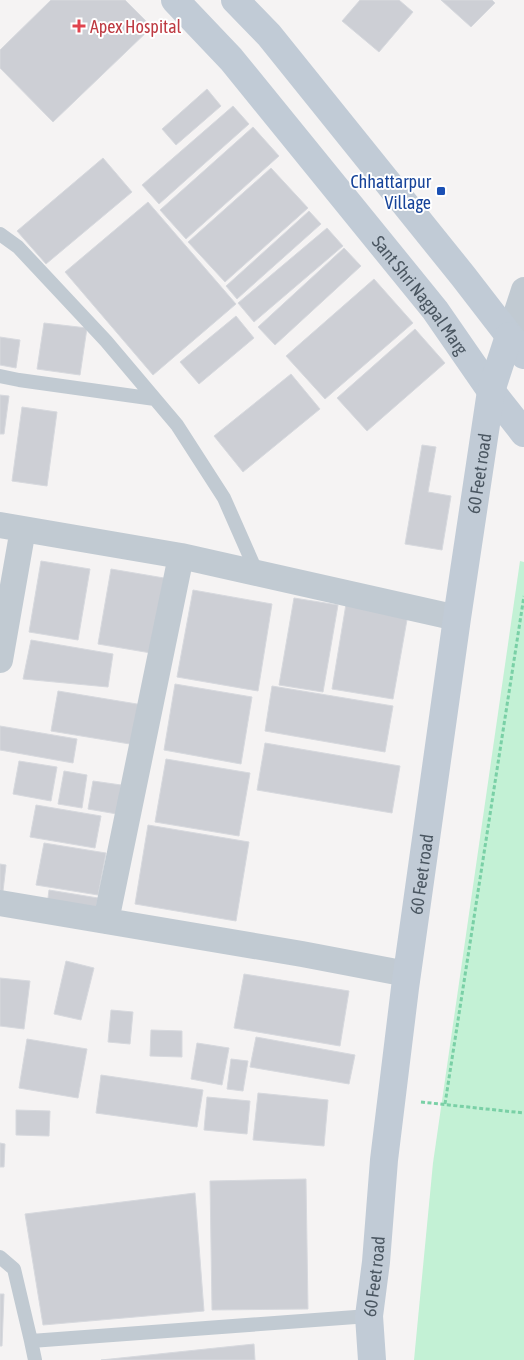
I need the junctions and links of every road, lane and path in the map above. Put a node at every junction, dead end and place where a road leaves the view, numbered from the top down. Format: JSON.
{"nodes":[{"id":1,"x":175,"y":0,"type":"edge"},
{"id":2,"x":235,"y":0,"type":"edge"},
{"id":3,"x":0,"y":234,"type":"edge"},
{"id":4,"x":524,"y":290,"type":"edge"},
{"id":5,"x":517,"y":345,"type":"edge"},
{"id":6,"x":0,"y":376,"type":"edge"},
{"id":7,"x":491,"y":391,"type":"junction"},
{"id":8,"x":155,"y":399,"type":"junction"},
{"id":9,"x":524,"y":433,"type":"edge"},
{"id":10,"x":12,"y":527,"type":"edge"},
{"id":11,"x":181,"y":556,"type":"junction"},
{"id":12,"x":256,"y":572,"type":"junction"},
{"id":13,"x":524,"y":596,"type":"edge"},
{"id":14,"x":457,"y":618,"type":"junction"},
{"id":15,"x":0,"y":660,"type":"edge"},
{"id":16,"x":0,"y":903,"type":"edge"},
{"id":17,"x":106,"y":921,"type":"junction"},
{"id":18,"x":407,"y":974,"type":"junction"},
{"id":19,"x":390,"y":1098,"type":"junction"},
{"id":20,"x":445,"y":1104,"type":"junction"},
{"id":21,"x":524,"y":1113,"type":"edge"},
{"id":22,"x":0,"y":1257,"type":"edge"},
{"id":23,"x":369,"y":1316,"type":"junction"},
{"id":24,"x":31,"y":1341,"type":"junction"},
{"id":25,"x":36,"y":1360,"type":"edge"},
{"id":26,"x":372,"y":1360,"type":"edge"}],
"edges":[{"from":1,"to":7,"type":"street","name":"Sant Shri Nagpal Marg"},
{"from":2,"to":5,"type":"street"},
{"from":3,"to":8,"type":"lane"},
{"from":4,"to":5,"type":"street"},
{"from":5,"to":7,"type":"street","name":"60 Feet road"},
{"from":6,"to":8,"type":"lane"},
{"from":7,"to":9,"type":"street","name":"Sant Shri Nagpal Marg"},
{"from":7,"to":14,"type":"street","name":"60 Feet road"},
{"from":8,"to":12,"type":"lane"},
{"from":10,"to":11,"type":"street"},
{"from":10,"to":15,"type":"street"},
{"from":11,"to":12,"type":"street"},
{"from":11,"to":17,"type":"street"},
{"from":12,"to":14,"type":"street"},
{"from":13,"to":20,"type":"path"},
{"from":14,"to":18,"type":"street","name":"60 Feet road"},
{"from":16,"to":17,"type":"street"},
{"from":17,"to":18,"type":"street"},
{"from":18,"to":19,"type":"street","name":"60 Feet road"},
{"from":19,"to":20,"type":"path"},
{"from":19,"to":23,"type":"street","name":"60 Feet road"},
{"from":20,"to":21,"type":"path"},
{"from":22,"to":24,"type":"lane"},
{"from":23,"to":24,"type":"lane"},
{"from":23,"to":26,"type":"street","name":"60 Feet road"},
{"from":24,"to":25,"type":"lane"}]}
